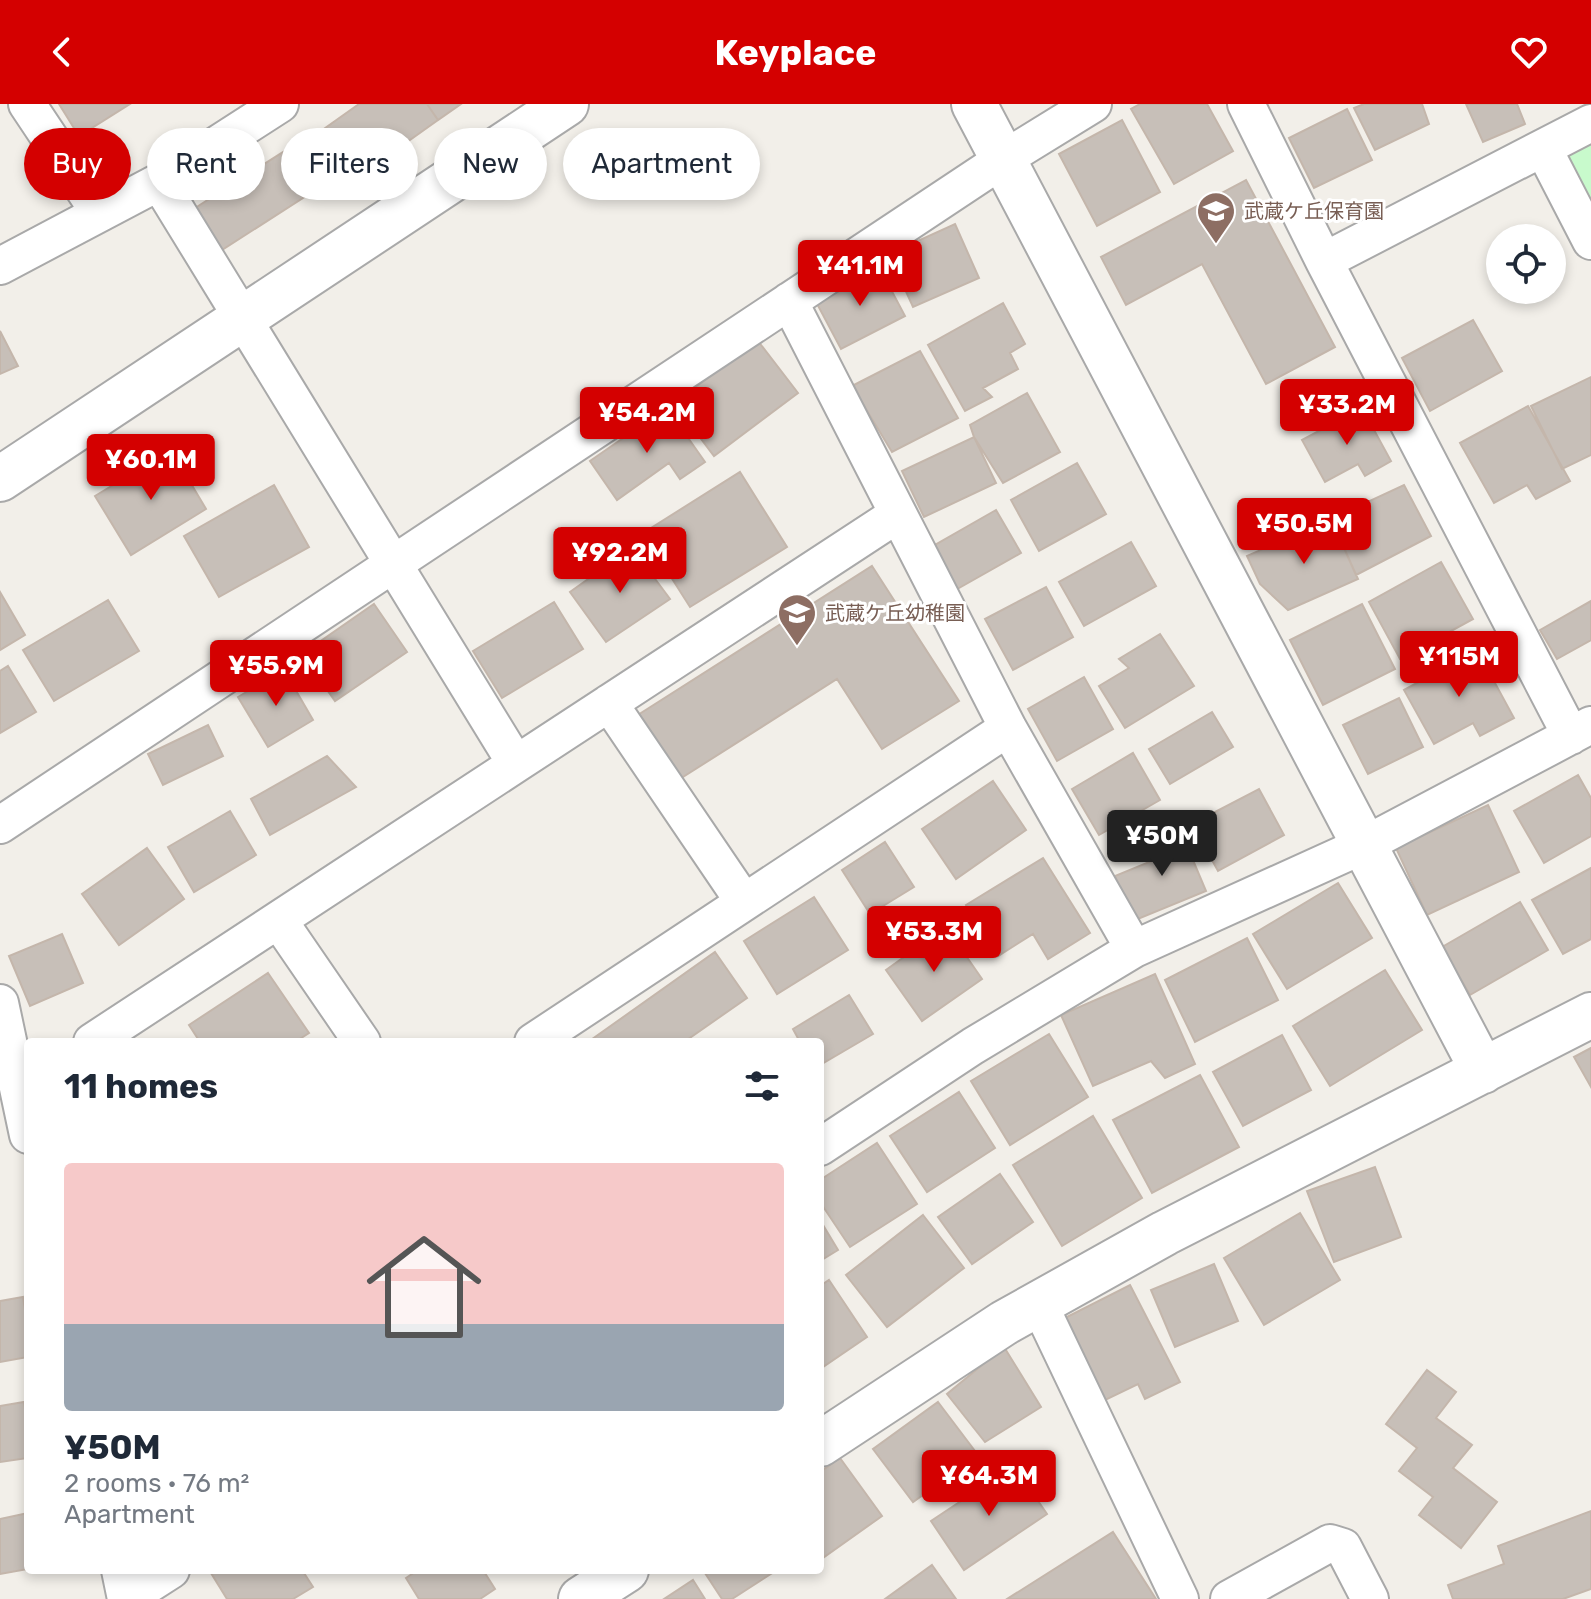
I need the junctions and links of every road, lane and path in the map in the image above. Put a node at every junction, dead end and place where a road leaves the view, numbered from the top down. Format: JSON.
{"nodes":[{"id":1,"x":27,"y":104,"type":"edge"},
{"id":2,"x":280,"y":104,"type":"edge"},
{"id":3,"x":566,"y":104,"type":"edge"},
{"id":4,"x":974,"y":104,"type":"edge"},
{"id":5,"x":1093,"y":104,"type":"edge"},
{"id":6,"x":1246,"y":104,"type":"edge"},
{"id":7,"x":1591,"y":123,"type":"edge"},
{"id":8,"x":243,"y":128,"type":"edge"},
{"id":9,"x":1543,"y":148,"type":"junction"},
{"id":10,"x":1002,"y":160,"type":"junction"},
{"id":11,"x":147,"y":188,"type":"edge"},
{"id":12,"x":170,"y":200,"type":"edge"},
{"id":13,"x":99,"y":212,"type":"junction"},
{"id":14,"x":1591,"y":241,"type":"edge"},
{"id":15,"x":1324,"y":261,"type":"junction"},
{"id":16,"x":0,"y":266,"type":"edge"},
{"id":17,"x":789,"y":301,"type":"junction"},
{"id":18,"x":242,"y":320,"type":"junction"},
{"id":19,"x":0,"y":479,"type":"edge"},
{"id":20,"x":898,"y":514,"type":"junction"},
{"id":21,"x":394,"y":563,"type":"junction"},
{"id":22,"x":609,"y":703,"type":"junction"},
{"id":23,"x":1008,"y":728,"type":"junction"},
{"id":24,"x":1581,"y":730,"type":"edge"},
{"id":25,"x":516,"y":764,"type":"junction"},
{"id":26,"x":0,"y":825,"type":"edge"},
{"id":27,"x":1366,"y":844,"type":"junction"},
{"id":28,"x":744,"y":902,"type":"junction"},
{"id":29,"x":279,"y":921,"type":"junction"},
{"id":30,"x":1134,"y":949,"type":"junction"},
{"id":31,"x":0,"y":1003,"type":"edge"},
{"id":32,"x":1591,"y":1015,"type":"edge"},
{"id":33,"x":551,"y":1037,"type":"edge"},
{"id":34,"x":98,"y":1038,"type":"edge"},
{"id":35,"x":359,"y":1038,"type":"edge"},
{"id":36,"x":1483,"y":1071,"type":"junction"},
{"id":37,"x":23,"y":1087,"type":"edge"},
{"id":38,"x":824,"y":1144,"type":"edge"},
{"id":39,"x":1039,"y":1304,"type":"junction"},
{"id":40,"x":824,"y":1438,"type":"edge"},
{"id":41,"x":121,"y":1574,"type":"edge"},
{"id":42,"x":165,"y":1574,"type":"edge"},
{"id":43,"x":620,"y":1574,"type":"edge"},
{"id":44,"x":581,"y":1599,"type":"edge"},
{"id":45,"x":1180,"y":1599,"type":"edge"},
{"id":46,"x":1229,"y":1599,"type":"edge"},
{"id":47,"x":1370,"y":1599,"type":"edge"}],
"edges":[{"from":1,"to":13,"type":"street"},
{"from":2,"to":8,"type":"street"},
{"from":3,"to":18,"type":"street"},
{"from":4,"to":10,"type":"street"},
{"from":5,"to":10,"type":"street"},
{"from":6,"to":15,"type":"street"},
{"from":7,"to":9,"type":"street"},
{"from":9,"to":14,"type":"street"},
{"from":9,"to":15,"type":"street"},
{"from":10,"to":17,"type":"street"},
{"from":10,"to":27,"type":"street"},
{"from":11,"to":13,"type":"street"},
{"from":12,"to":18,"type":"street"},
{"from":13,"to":16,"type":"street"},
{"from":15,"to":24,"type":"street"},
{"from":17,"to":20,"type":"street"},
{"from":17,"to":21,"type":"street"},
{"from":18,"to":19,"type":"street"},
{"from":18,"to":21,"type":"street"},
{"from":20,"to":22,"type":"street"},
{"from":20,"to":23,"type":"street"},
{"from":21,"to":25,"type":"street"},
{"from":21,"to":26,"type":"street"},
{"from":22,"to":25,"type":"street"},
{"from":22,"to":28,"type":"street"},
{"from":23,"to":28,"type":"street"},
{"from":23,"to":30,"type":"street"},
{"from":24,"to":27,"type":"street"},
{"from":25,"to":29,"type":"street"},
{"from":27,"to":30,"type":"street"},
{"from":27,"to":36,"type":"street"},
{"from":28,"to":33,"type":"street"},
{"from":29,"to":34,"type":"street"},
{"from":29,"to":35,"type":"street"},
{"from":30,"to":38,"type":"street"},
{"from":31,"to":37,"type":"street"},
{"from":32,"to":36,"type":"street"},
{"from":36,"to":39,"type":"street"},
{"from":39,"to":40,"type":"street"},
{"from":39,"to":45,"type":"street"},
{"from":41,"to":42,"type":"street"},
{"from":43,"to":44,"type":"street"},
{"from":46,"to":47,"type":"street"}]}
